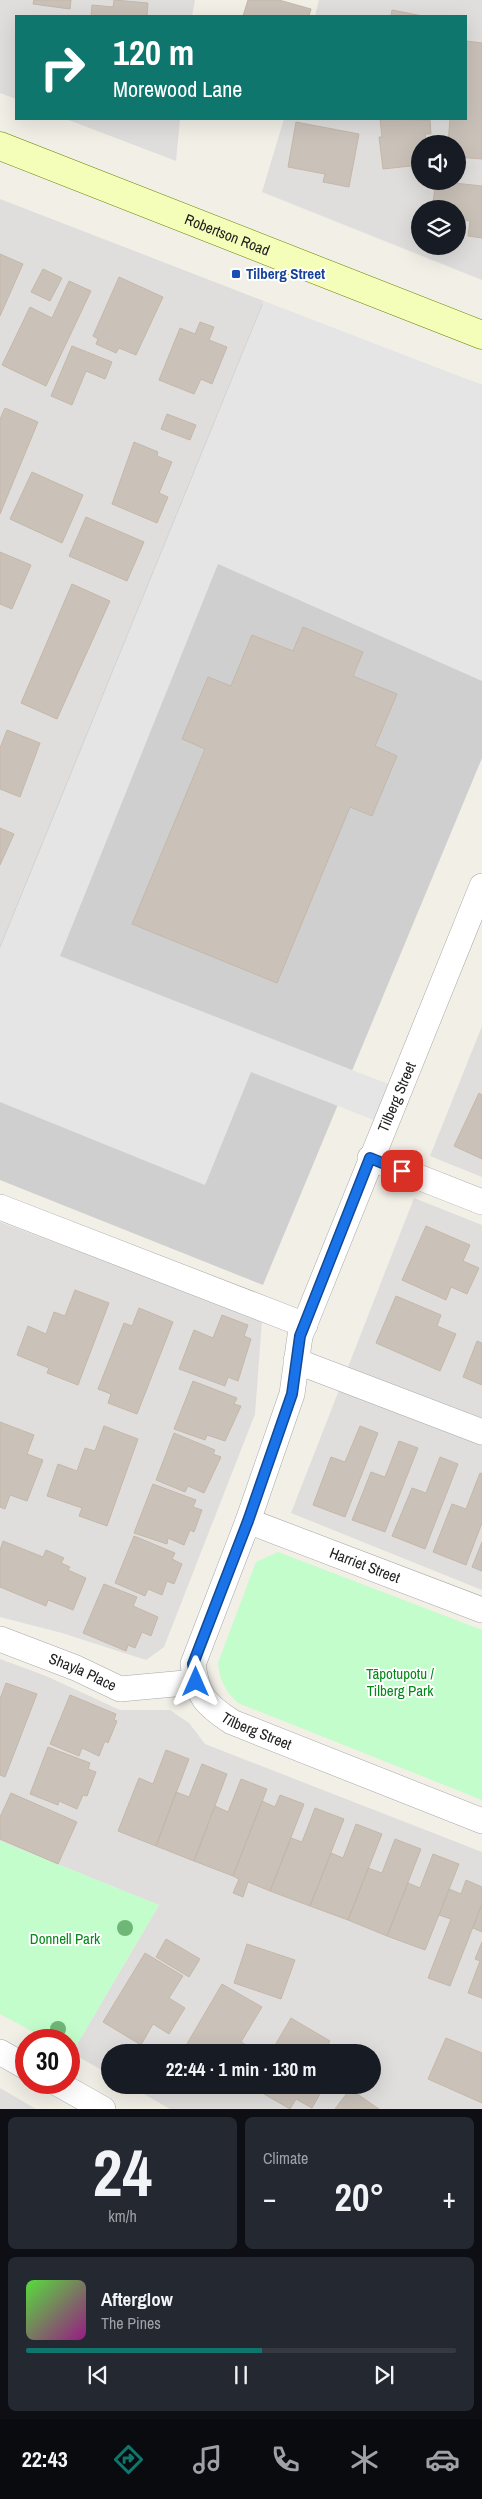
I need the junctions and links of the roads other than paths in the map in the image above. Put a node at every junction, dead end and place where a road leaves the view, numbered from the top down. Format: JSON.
{"nodes":[{"id":1,"x":0,"y":146,"type":"edge"},
{"id":2,"x":482,"y":335,"type":"edge"},
{"id":3,"x":482,"y":886,"type":"edge"},
{"id":4,"x":370,"y":1158,"type":"junction"},
{"id":5,"x":482,"y":1202,"type":"edge"},
{"id":6,"x":0,"y":1207,"type":"edge"},
{"id":7,"x":305,"y":1325,"type":"junction"},
{"id":8,"x":296,"y":1361,"type":"junction"},
{"id":9,"x":482,"y":1432,"type":"edge"},
{"id":10,"x":248,"y":1521,"type":"junction"},
{"id":11,"x":482,"y":1610,"type":"edge"},
{"id":12,"x":0,"y":1639,"type":"edge"},
{"id":13,"x":196,"y":1682,"type":"junction"},
{"id":14,"x":482,"y":1821,"type":"edge"},
{"id":15,"x":0,"y":2052,"type":"edge"},
{"id":16,"x":15,"y":2060,"type":"edge"},
{"id":17,"x":76,"y":2094,"type":"edge"},
{"id":18,"x":103,"y":2109,"type":"edge"}],
"edges":[{"from":1,"to":2,"type":"main road","name":"Robertson Road"},
{"from":3,"to":4,"type":"street","name":"Tilberg Street"},
{"from":4,"to":5,"type":"street"},
{"from":4,"to":7,"type":"street","name":"Tilberg Street"},
{"from":6,"to":7,"type":"street"},
{"from":7,"to":8,"type":"street","name":"Tilberg Street"},
{"from":8,"to":9,"type":"street"},
{"from":8,"to":10,"type":"street","name":"Tilberg Street"},
{"from":10,"to":11,"type":"street","name":"Harriet Street"},
{"from":10,"to":13,"type":"street","name":"Tilberg Street"},
{"from":12,"to":13,"type":"street","name":"Shayla Place"},
{"from":13,"to":14,"type":"street","name":"Tilberg Street"},
{"from":15,"to":16,"type":"street"},
{"from":17,"to":18,"type":"street"}]}
